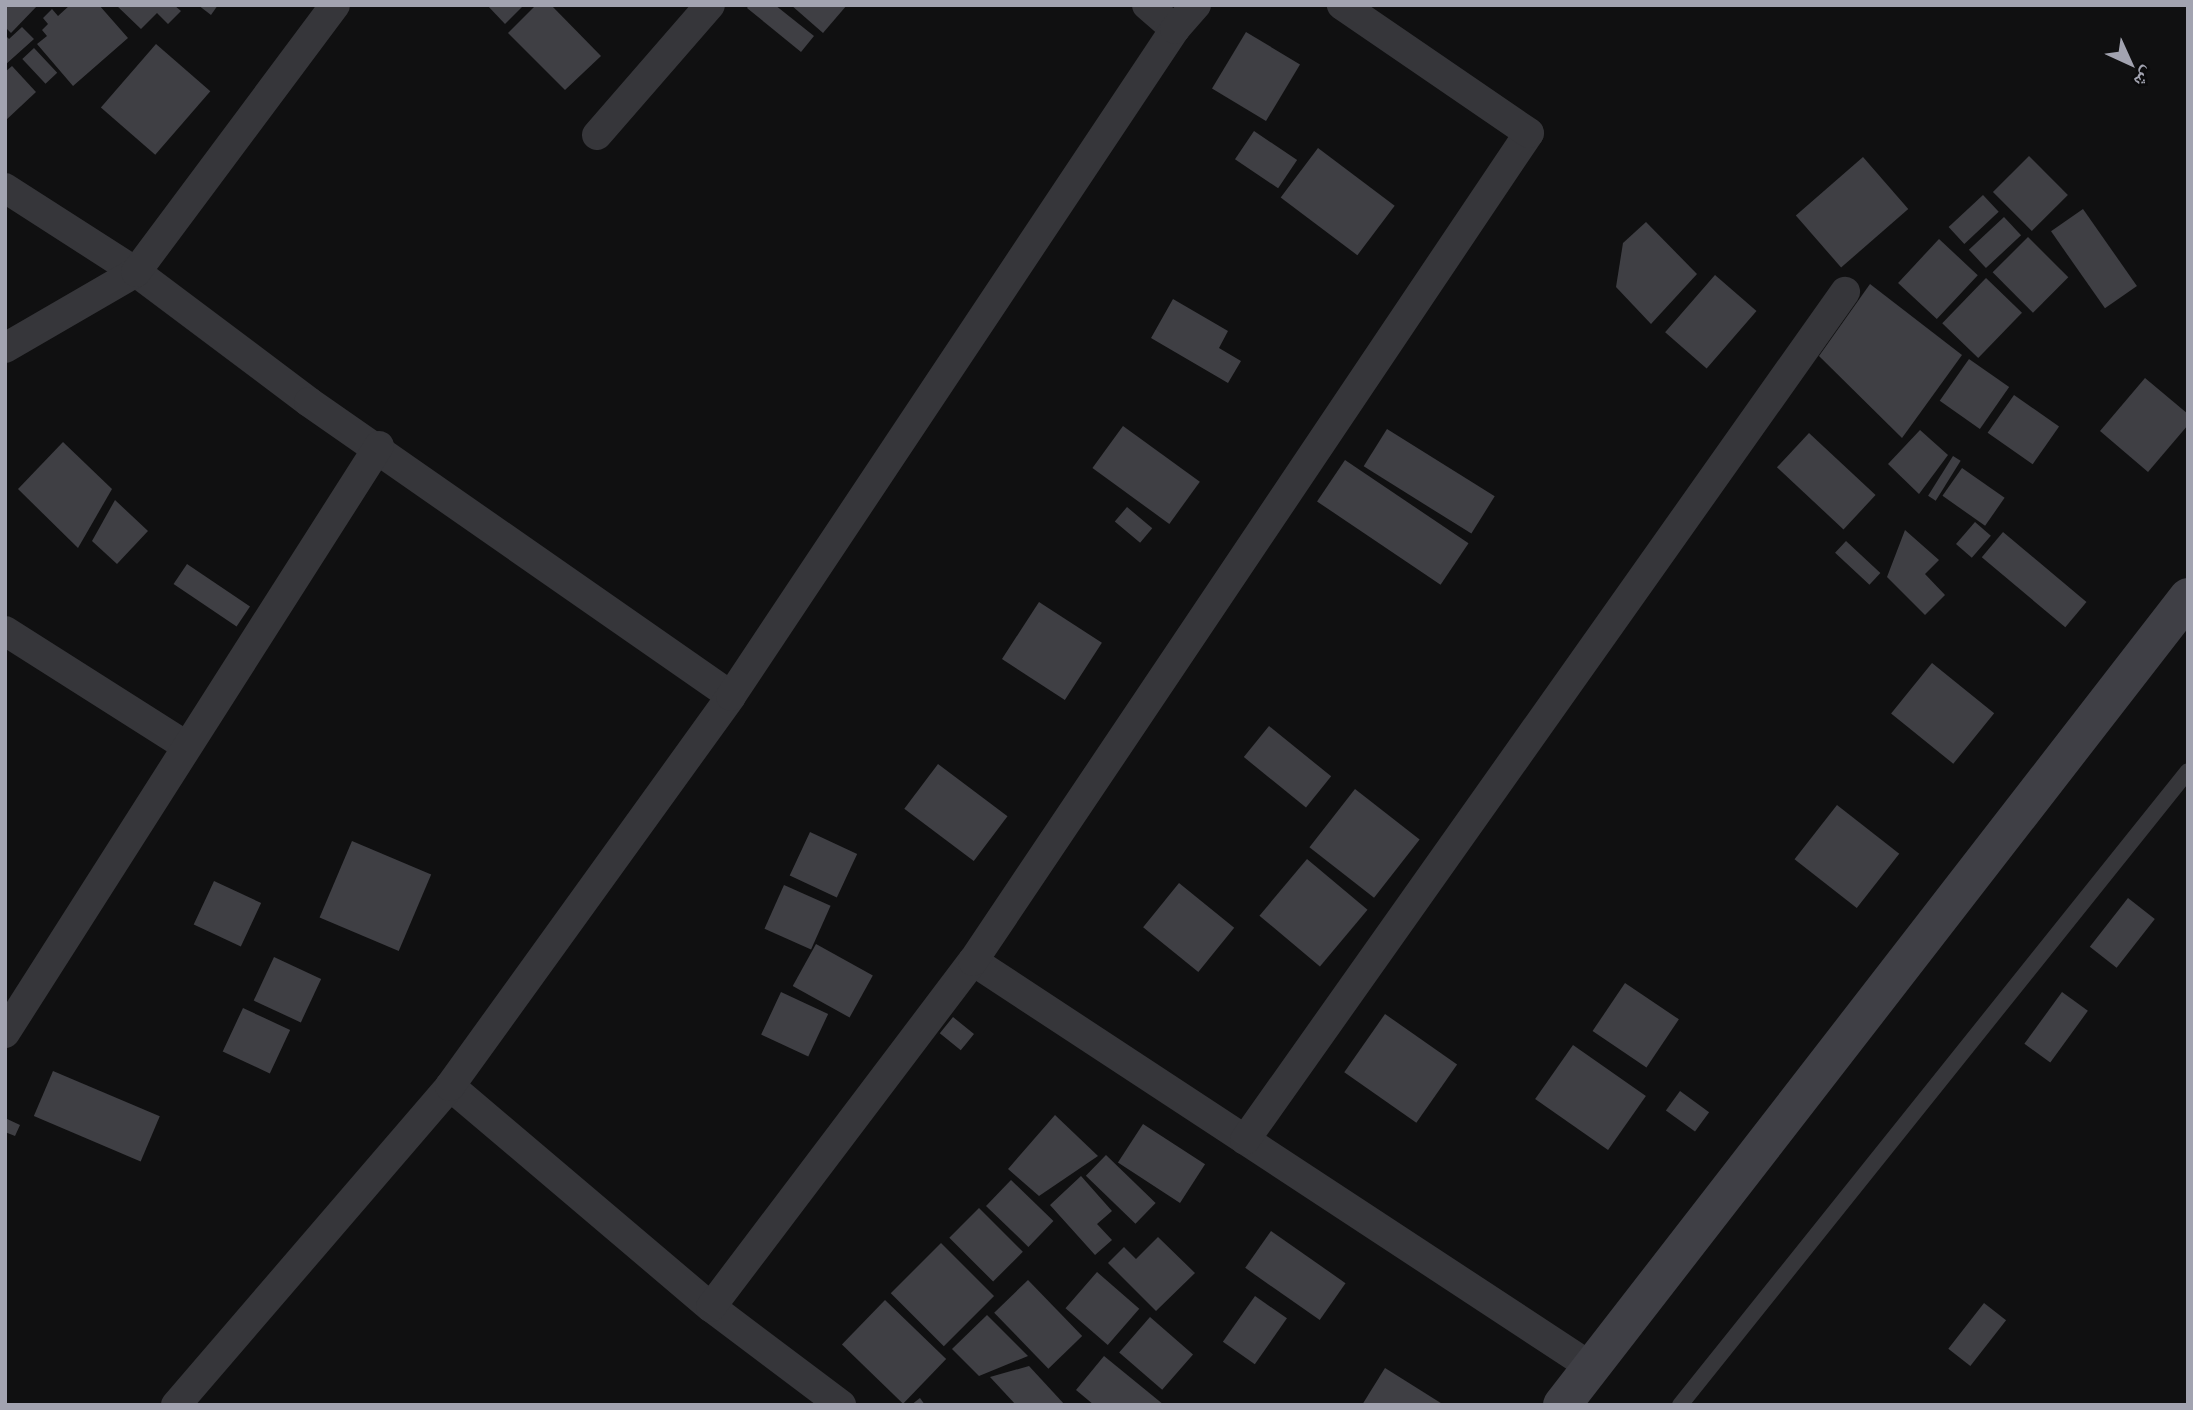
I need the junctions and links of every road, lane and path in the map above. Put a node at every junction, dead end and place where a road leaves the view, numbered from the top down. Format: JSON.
{"nodes":[{"id":1,"x":335,"y":5,"type":"edge"},
{"id":2,"x":710,"y":5,"type":"edge"},
{"id":3,"x":1147,"y":5,"type":"edge"},
{"id":4,"x":1196,"y":5,"type":"edge"},
{"id":5,"x":1342,"y":5,"type":"edge"},
{"id":6,"x":1175,"y":29,"type":"junction"},
{"id":7,"x":597,"y":135,"type":"dead end"},
{"id":8,"x":5,"y":188,"type":"edge"},
{"id":9,"x":136,"y":272,"type":"junction"},
{"id":10,"x":1845,"y":292,"type":"dead end"},
{"id":11,"x":5,"y":348,"type":"edge"},
{"id":12,"x":379,"y":446,"type":"junction"},
{"id":13,"x":2188,"y":597,"type":"edge"},
{"id":14,"x":5,"y":631,"type":"edge"},
{"id":15,"x":731,"y":696,"type":"junction"},
{"id":16,"x":187,"y":746,"type":"junction"},
{"id":17,"x":2188,"y":771,"type":"edge"},
{"id":18,"x":973,"y":961,"type":"junction"},
{"id":19,"x":5,"y":1033,"type":"edge"},
{"id":20,"x":450,"y":1086,"type":"junction"},
{"id":21,"x":1245,"y":1140,"type":"junction"},
{"id":22,"x":712,"y":1307,"type":"junction"},
{"id":23,"x":1591,"y":1367,"type":"junction"},
{"id":24,"x":176,"y":1405,"type":"edge"},
{"id":25,"x":841,"y":1405,"type":"edge"},
{"id":26,"x":1562,"y":1405,"type":"edge"},
{"id":27,"x":1680,"y":1405,"type":"edge"}],
"edges":[{"from":1,"to":9,"type":"street"},
{"from":2,"to":7,"type":"street"},
{"from":3,"to":6,"type":"street"},
{"from":4,"to":6,"type":"street"},
{"from":5,"to":18,"type":"street"},
{"from":6,"to":15,"type":"street"},
{"from":8,"to":9,"type":"street"},
{"from":9,"to":11,"type":"street"},
{"from":9,"to":12,"type":"street"},
{"from":10,"to":21,"type":"street"},
{"from":12,"to":15,"type":"street"},
{"from":12,"to":16,"type":"street"},
{"from":13,"to":23,"type":"street"},
{"from":14,"to":16,"type":"street"},
{"from":15,"to":20,"type":"street"},
{"from":16,"to":19,"type":"street"},
{"from":17,"to":27,"type":"lane"},
{"from":18,"to":21,"type":"street"},
{"from":18,"to":22,"type":"street"},
{"from":20,"to":22,"type":"street"},
{"from":20,"to":24,"type":"street"},
{"from":21,"to":23,"type":"street"},
{"from":22,"to":25,"type":"street"},
{"from":23,"to":26,"type":"street"}]}
